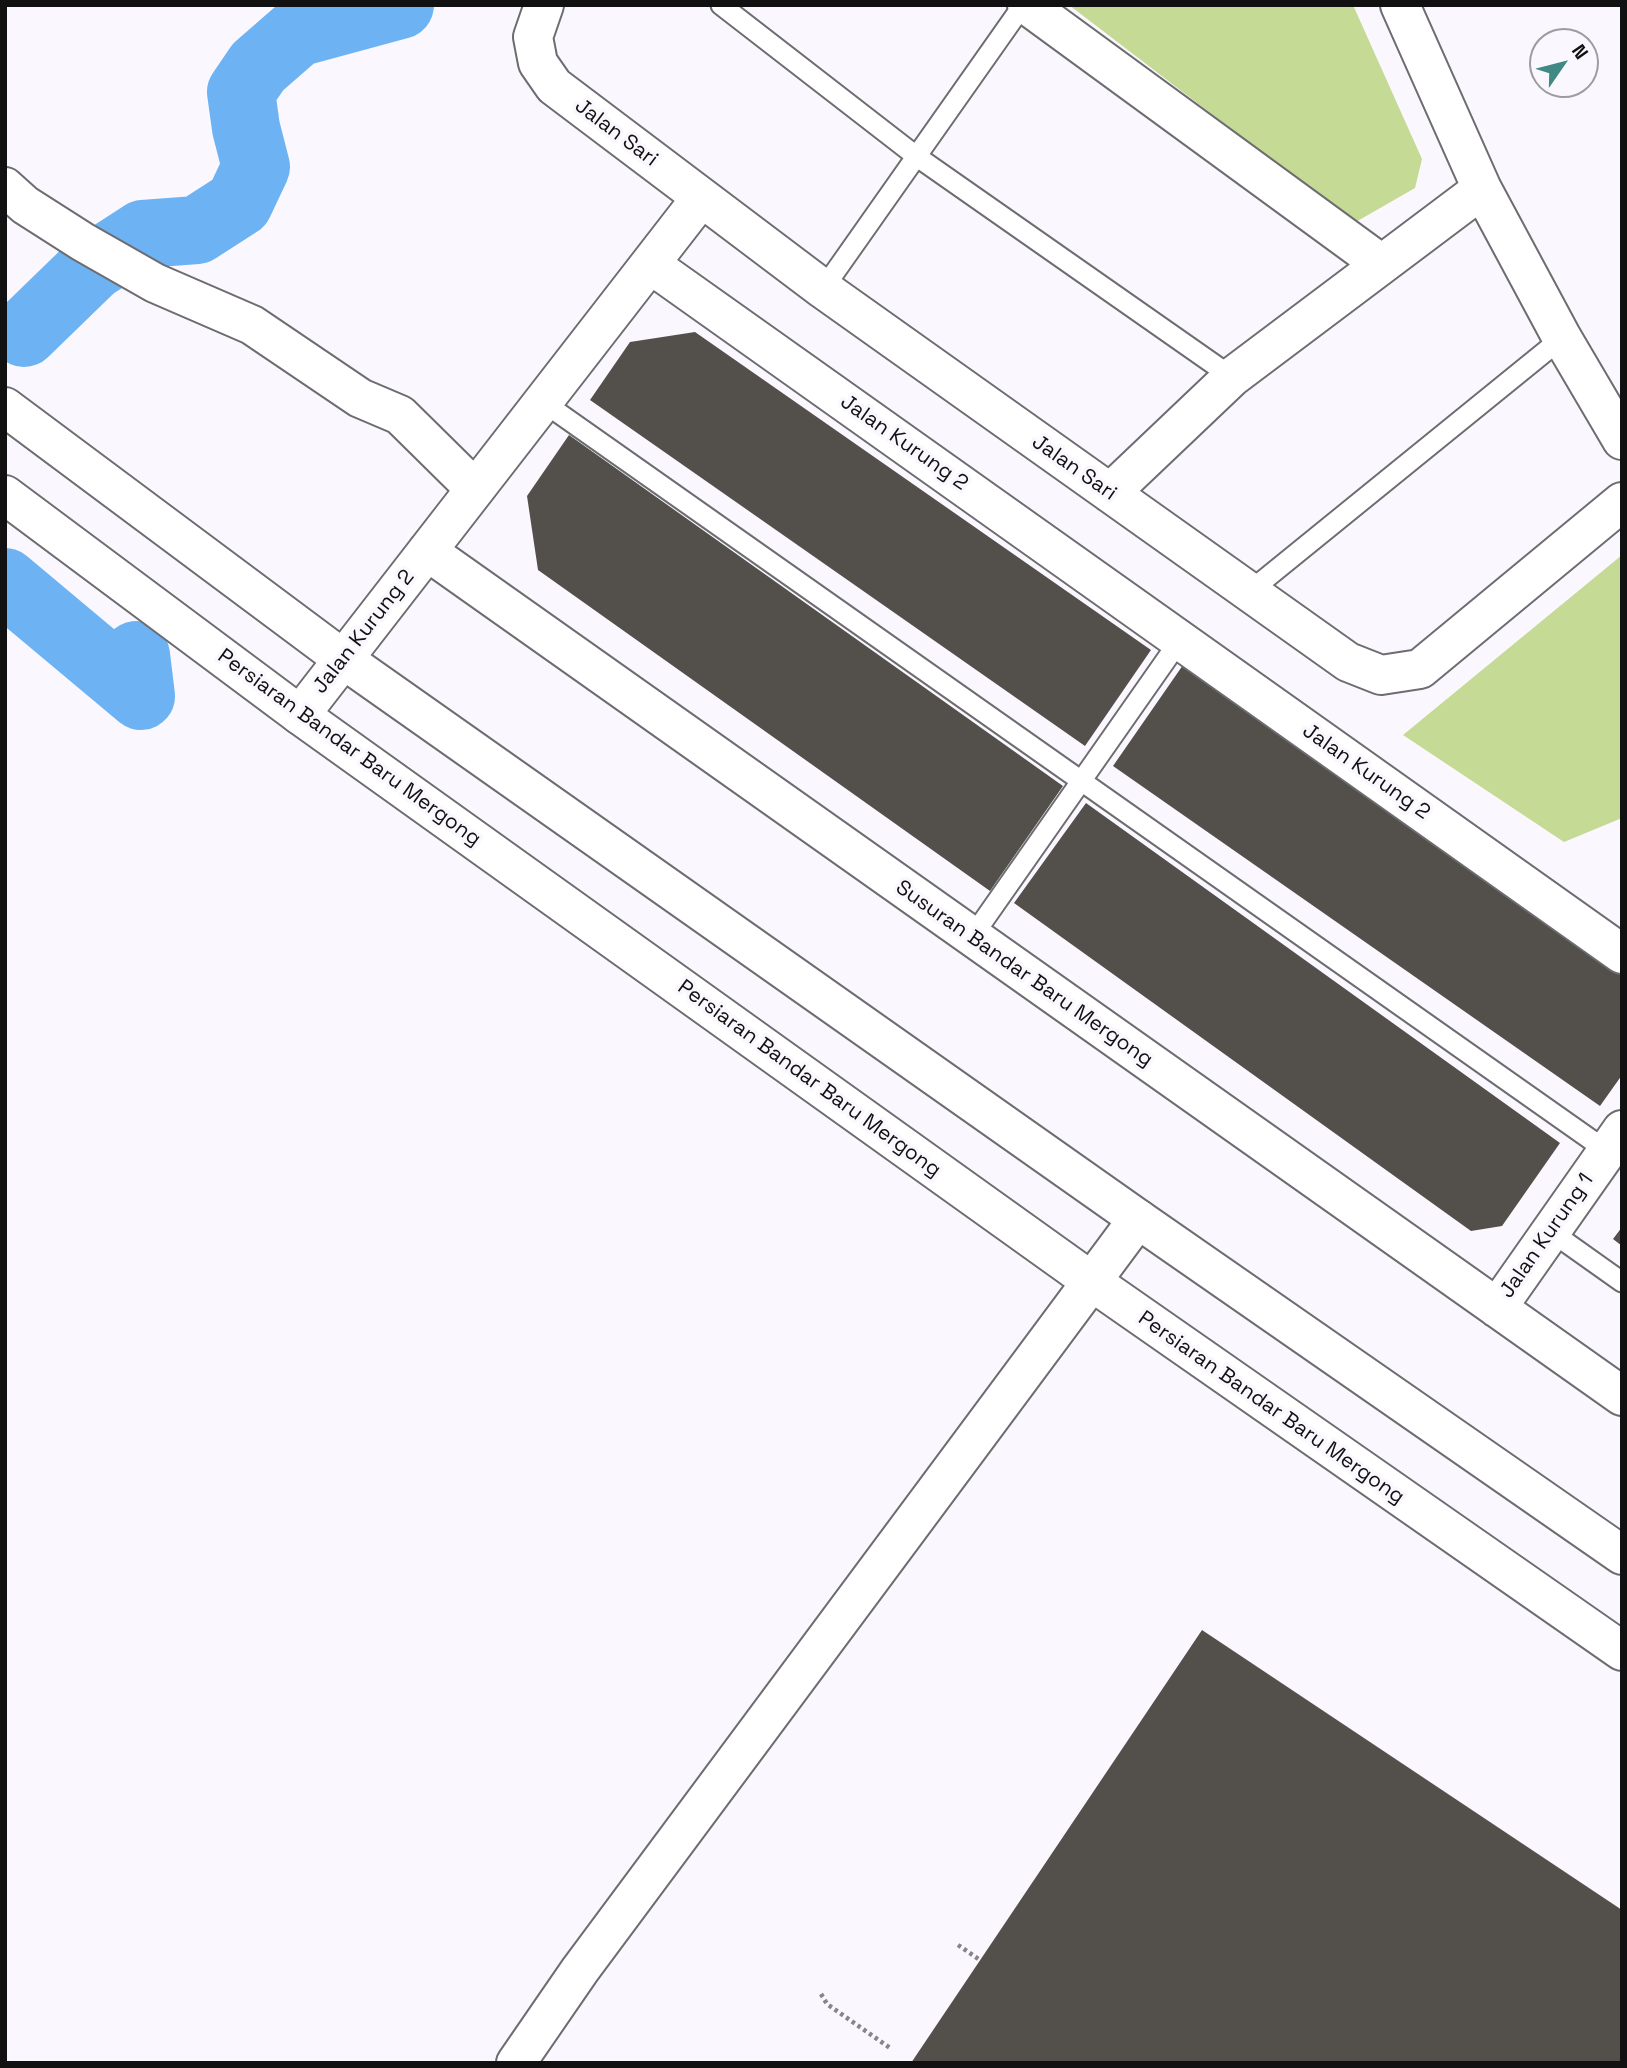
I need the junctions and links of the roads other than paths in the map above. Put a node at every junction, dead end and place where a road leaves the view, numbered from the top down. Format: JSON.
{"nodes":[{"id":1,"x":544,"y":5,"type":"edge"},
{"id":2,"x":721,"y":5,"type":"edge"},
{"id":3,"x":1025,"y":5,"type":"edge"},
{"id":4,"x":1400,"y":5,"type":"edge"},
{"id":5,"x":915,"y":156,"type":"junction"},
{"id":6,"x":5,"y":187,"type":"edge"},
{"id":7,"x":1482,"y":189,"type":"junction"},
{"id":8,"x":701,"y":198,"type":"junction"},
{"id":9,"x":1380,"y":263,"type":"junction"},
{"id":10,"x":650,"y":264,"type":"junction"},
{"id":11,"x":823,"y":289,"type":"junction"},
{"id":12,"x":1562,"y":338,"type":"junction"},
{"id":13,"x":1232,"y":377,"type":"junction"},
{"id":14,"x":543,"y":402,"type":"junction"},
{"id":15,"x":5,"y":407,"type":"edge"},
{"id":16,"x":1622,"y":440,"type":"edge"},
{"id":17,"x":475,"y":489,"type":"junction"},
{"id":18,"x":1110,"y":494,"type":"junction"},
{"id":19,"x":5,"y":495,"type":"edge"},
{"id":20,"x":1622,"y":502,"type":"edge"},
{"id":21,"x":427,"y":551,"type":"junction"},
{"id":22,"x":1249,"y":592,"type":"junction"},
{"id":23,"x":1180,"y":640,"type":"junction"},
{"id":24,"x":343,"y":659,"type":"junction"},
{"id":25,"x":300,"y":715,"type":"junction"},
{"id":26,"x":1082,"y":781,"type":"junction"},
{"id":27,"x":972,"y":937,"type":"junction"},
{"id":28,"x":1622,"y":954,"type":"edge"},
{"id":29,"x":1614,"y":1141,"type":"edge"},
{"id":30,"x":1138,"y":1219,"type":"junction"},
{"id":31,"x":1550,"y":1231,"type":"junction"},
{"id":32,"x":1091,"y":1282,"type":"junction"},
{"id":33,"x":1622,"y":1282,"type":"edge"},
{"id":34,"x":1497,"y":1308,"type":"junction"},
{"id":35,"x":1622,"y":1396,"type":"edge"},
{"id":36,"x":1622,"y":1555,"type":"edge"},
{"id":37,"x":1622,"y":1651,"type":"edge"},
{"id":38,"x":516,"y":2063,"type":"edge"}],
"edges":[{"from":1,"to":8,"type":"street","name":"Jalan Sari"},
{"from":2,"to":5,"type":"lane"},
{"from":3,"to":5,"type":"lane"},
{"from":3,"to":9,"type":"street"},
{"from":4,"to":7,"type":"street"},
{"from":5,"to":11,"type":"lane"},
{"from":5,"to":13,"type":"lane"},
{"from":6,"to":17,"type":"street"},
{"from":7,"to":9,"type":"street"},
{"from":7,"to":12,"type":"street"},
{"from":8,"to":10,"type":"street"},
{"from":8,"to":11,"type":"street","name":"Jalan Sari"},
{"from":9,"to":13,"type":"street"},
{"from":10,"to":14,"type":"street","name":"Jalan Kurung 2"},
{"from":10,"to":23,"type":"street","name":"Jalan Kurung 2"},
{"from":11,"to":18,"type":"street","name":"Jalan Sari"},
{"from":12,"to":16,"type":"street"},
{"from":12,"to":22,"type":"lane"},
{"from":13,"to":18,"type":"street"},
{"from":14,"to":17,"type":"street","name":"Jalan Kurung 2"},
{"from":14,"to":26,"type":"lane"},
{"from":15,"to":24,"type":"street"},
{"from":17,"to":21,"type":"street","name":"Jalan Kurung 2"},
{"from":18,"to":22,"type":"street","name":"Jalan Sari"},
{"from":19,"to":25,"type":"street","name":"Persiaran Bandar Baru Mergong"},
{"from":20,"to":22,"type":"street","name":"Jalan Sari"},
{"from":21,"to":24,"type":"street","name":"Jalan Kurung 2"},
{"from":21,"to":27,"type":"street","name":"Susuran Bandar Baru Mergong"},
{"from":23,"to":26,"type":"lane"},
{"from":23,"to":28,"type":"street","name":"Jalan Kurung 2"},
{"from":24,"to":25,"type":"street","name":"Jalan Kurung 2"},
{"from":24,"to":30,"type":"street"},
{"from":25,"to":32,"type":"street","name":"Persiaran Bandar Baru Mergong"},
{"from":26,"to":27,"type":"lane"},
{"from":26,"to":29,"type":"lane"},
{"from":27,"to":34,"type":"street","name":"Susuran Bandar Baru Mergong"},
{"from":29,"to":31,"type":"street","name":"Jalan Kurung 1"},
{"from":30,"to":32,"type":"street"},
{"from":30,"to":36,"type":"street"},
{"from":31,"to":33,"type":"lane"},
{"from":31,"to":34,"type":"street","name":"Jalan Kurung 1"},
{"from":32,"to":37,"type":"street","name":"Persiaran Bandar Baru Mergong"},
{"from":32,"to":38,"type":"street"},
{"from":34,"to":35,"type":"street","name":"Susuran Bandar Baru Mergong"}]}
